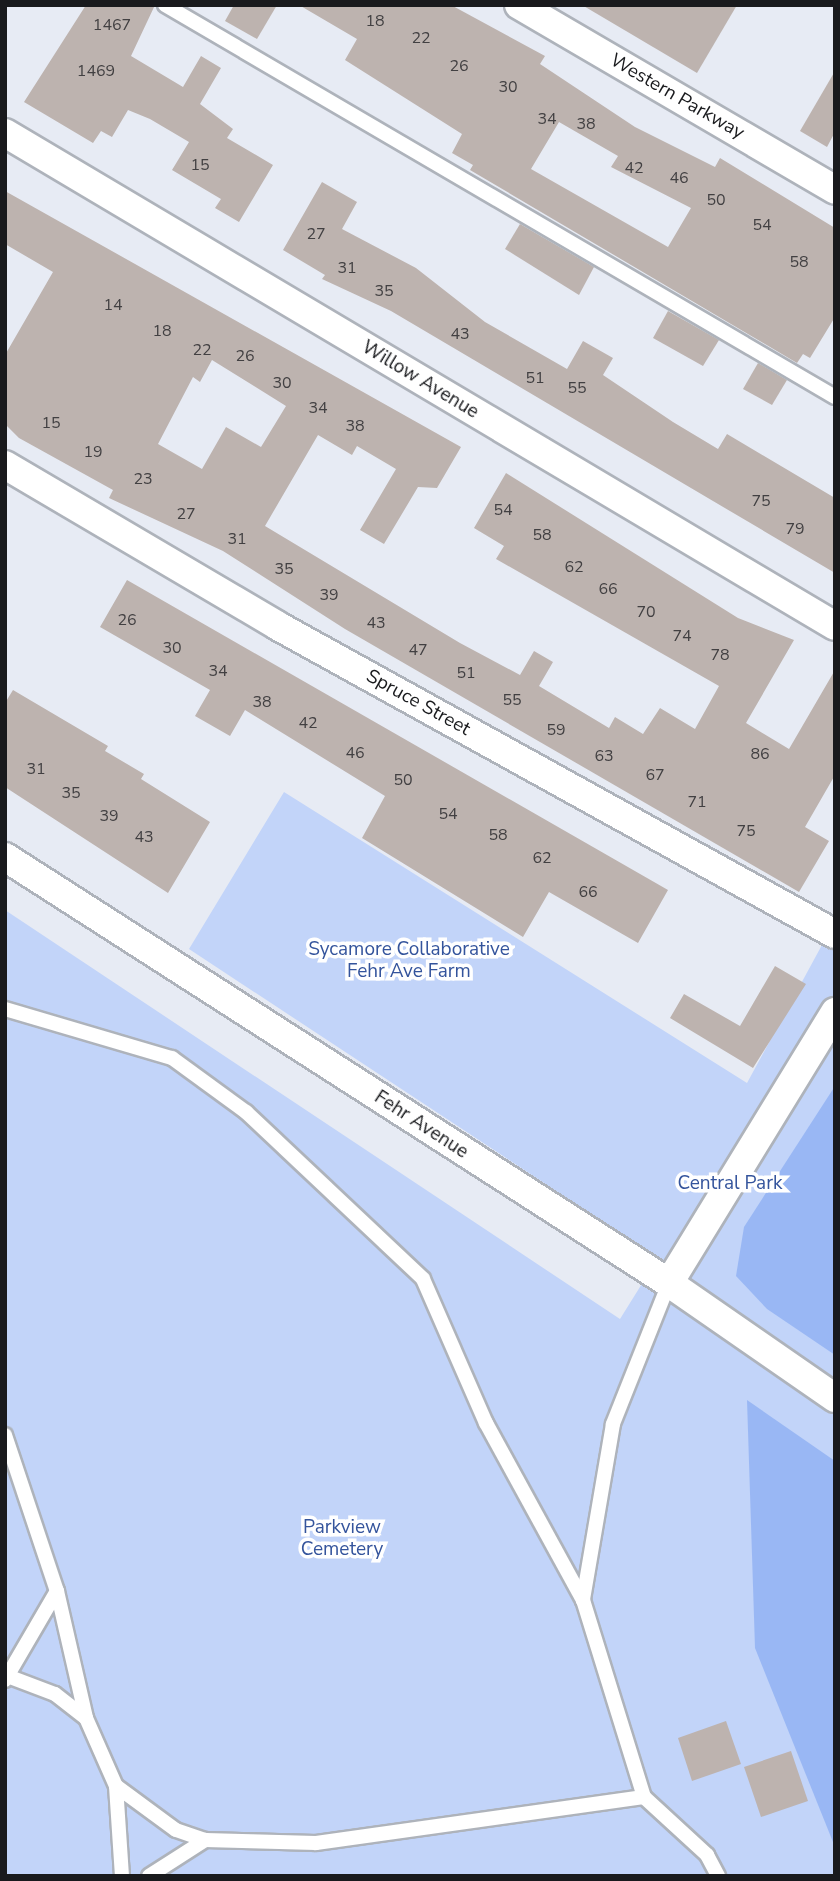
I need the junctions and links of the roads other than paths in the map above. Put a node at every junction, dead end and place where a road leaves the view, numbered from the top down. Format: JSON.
{"nodes":[{"id":1,"x":166,"y":5,"type":"edge"},
{"id":2,"x":519,"y":5,"type":"edge"},
{"id":3,"x":5,"y":133,"type":"edge"},
{"id":4,"x":835,"y":190,"type":"edge"},
{"id":5,"x":835,"y":397,"type":"edge"},
{"id":6,"x":5,"y":465,"type":"edge"},
{"id":7,"x":835,"y":626,"type":"edge"},
{"id":8,"x":5,"y":857,"type":"edge"},
{"id":9,"x":835,"y":934,"type":"edge"},
{"id":10,"x":5,"y":1009,"type":"edge"},
{"id":11,"x":835,"y":1012,"type":"edge"},
{"id":12,"x":669,"y":1283,"type":"junction"},
{"id":13,"x":835,"y":1398,"type":"edge"},
{"id":14,"x":5,"y":1435,"type":"edge"},
{"id":15,"x":57,"y":1591,"type":"junction"},
{"id":16,"x":583,"y":1600,"type":"junction"},
{"id":17,"x":8,"y":1678,"type":"edge"},
{"id":18,"x":86,"y":1718,"type":"junction"},
{"id":19,"x":116,"y":1786,"type":"junction"},
{"id":20,"x":644,"y":1797,"type":"junction"},
{"id":21,"x":205,"y":1840,"type":"junction"},
{"id":22,"x":122,"y":1876,"type":"edge"},
{"id":23,"x":149,"y":1876,"type":"edge"},
{"id":24,"x":718,"y":1876,"type":"edge"}],
"edges":[{"from":1,"to":5,"type":"lane"},
{"from":2,"to":4,"type":"street","name":"Western Parkway"},
{"from":3,"to":7,"type":"street","name":"Willow Avenue"},
{"from":6,"to":9,"type":"street","name":"Spruce Street"},
{"from":8,"to":12,"type":"street","name":"Fehr Avenue"},
{"from":10,"to":16,"type":"lane"},
{"from":11,"to":12,"type":"street"},
{"from":12,"to":13,"type":"street","name":"Fehr Avenue"},
{"from":12,"to":16,"type":"lane"},
{"from":14,"to":15,"type":"lane"},
{"from":15,"to":17,"type":"lane"},
{"from":15,"to":18,"type":"lane"},
{"from":16,"to":20,"type":"lane"},
{"from":17,"to":18,"type":"lane"},
{"from":18,"to":19,"type":"lane"},
{"from":19,"to":21,"type":"lane"},
{"from":19,"to":22,"type":"lane"},
{"from":20,"to":21,"type":"lane"},
{"from":20,"to":24,"type":"lane"},
{"from":21,"to":23,"type":"lane"}]}
